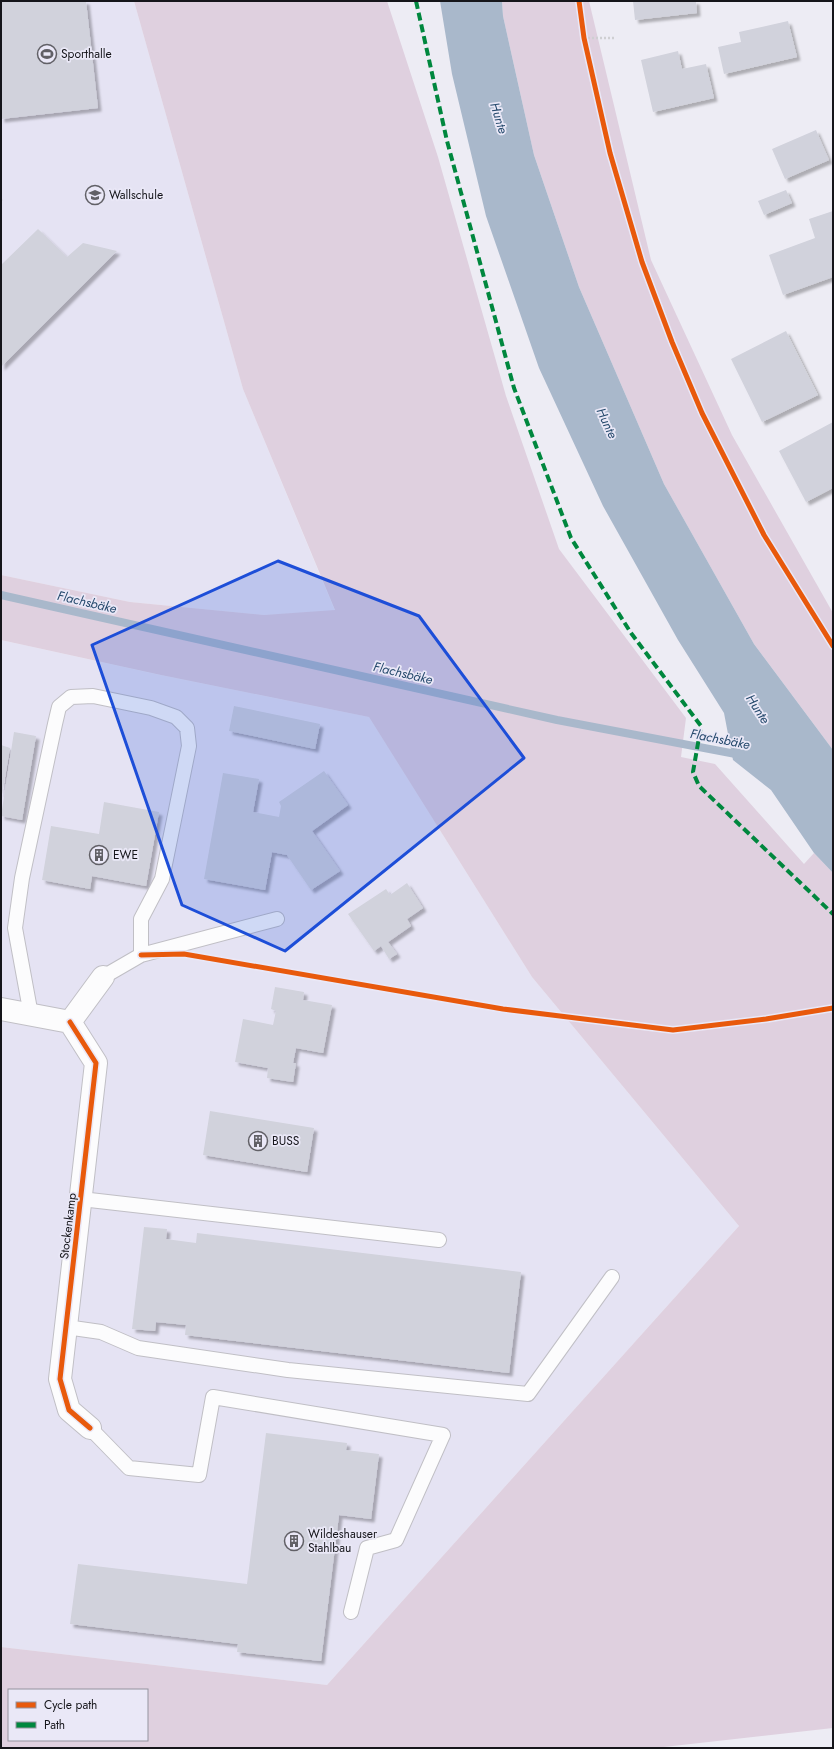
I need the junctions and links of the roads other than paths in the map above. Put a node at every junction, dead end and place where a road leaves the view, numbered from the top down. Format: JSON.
{"nodes":[{"id":1,"x":277,"y":919,"type":"dead end"},
{"id":2,"x":141,"y":955,"type":"junction"},
{"id":3,"x":103,"y":977,"type":"joint"},
{"id":4,"x":1,"y":1009,"type":"edge"},
{"id":5,"x":31,"y":1015,"type":"junction"},
{"id":6,"x":70,"y":1022,"type":"junction"},
{"id":7,"x":81,"y":1199,"type":"junction"},
{"id":8,"x":440,"y":1240,"type":"dead end"},
{"id":9,"x":612,"y":1277,"type":"dead end"},
{"id":10,"x":66,"y":1327,"type":"junction"},
{"id":11,"x":90,"y":1428,"type":"joint"},
{"id":12,"x":351,"y":1612,"type":"dead end"}],
"edges":[{"from":1,"to":2,"type":"lane"},
{"from":2,"to":3,"type":"lane"},
{"from":2,"to":5,"type":"lane"},
{"from":3,"to":6,"type":"street"},
{"from":4,"to":5,"type":"street"},
{"from":5,"to":6,"type":"street"},
{"from":6,"to":7,"type":"street","name":"Stockenkamp"},
{"from":7,"to":8,"type":"lane"},
{"from":7,"to":10,"type":"street","name":"Stockenkamp"},
{"from":9,"to":10,"type":"lane"},
{"from":10,"to":11,"type":"street","name":"Stockenkamp"},
{"from":11,"to":12,"type":"lane"}]}
